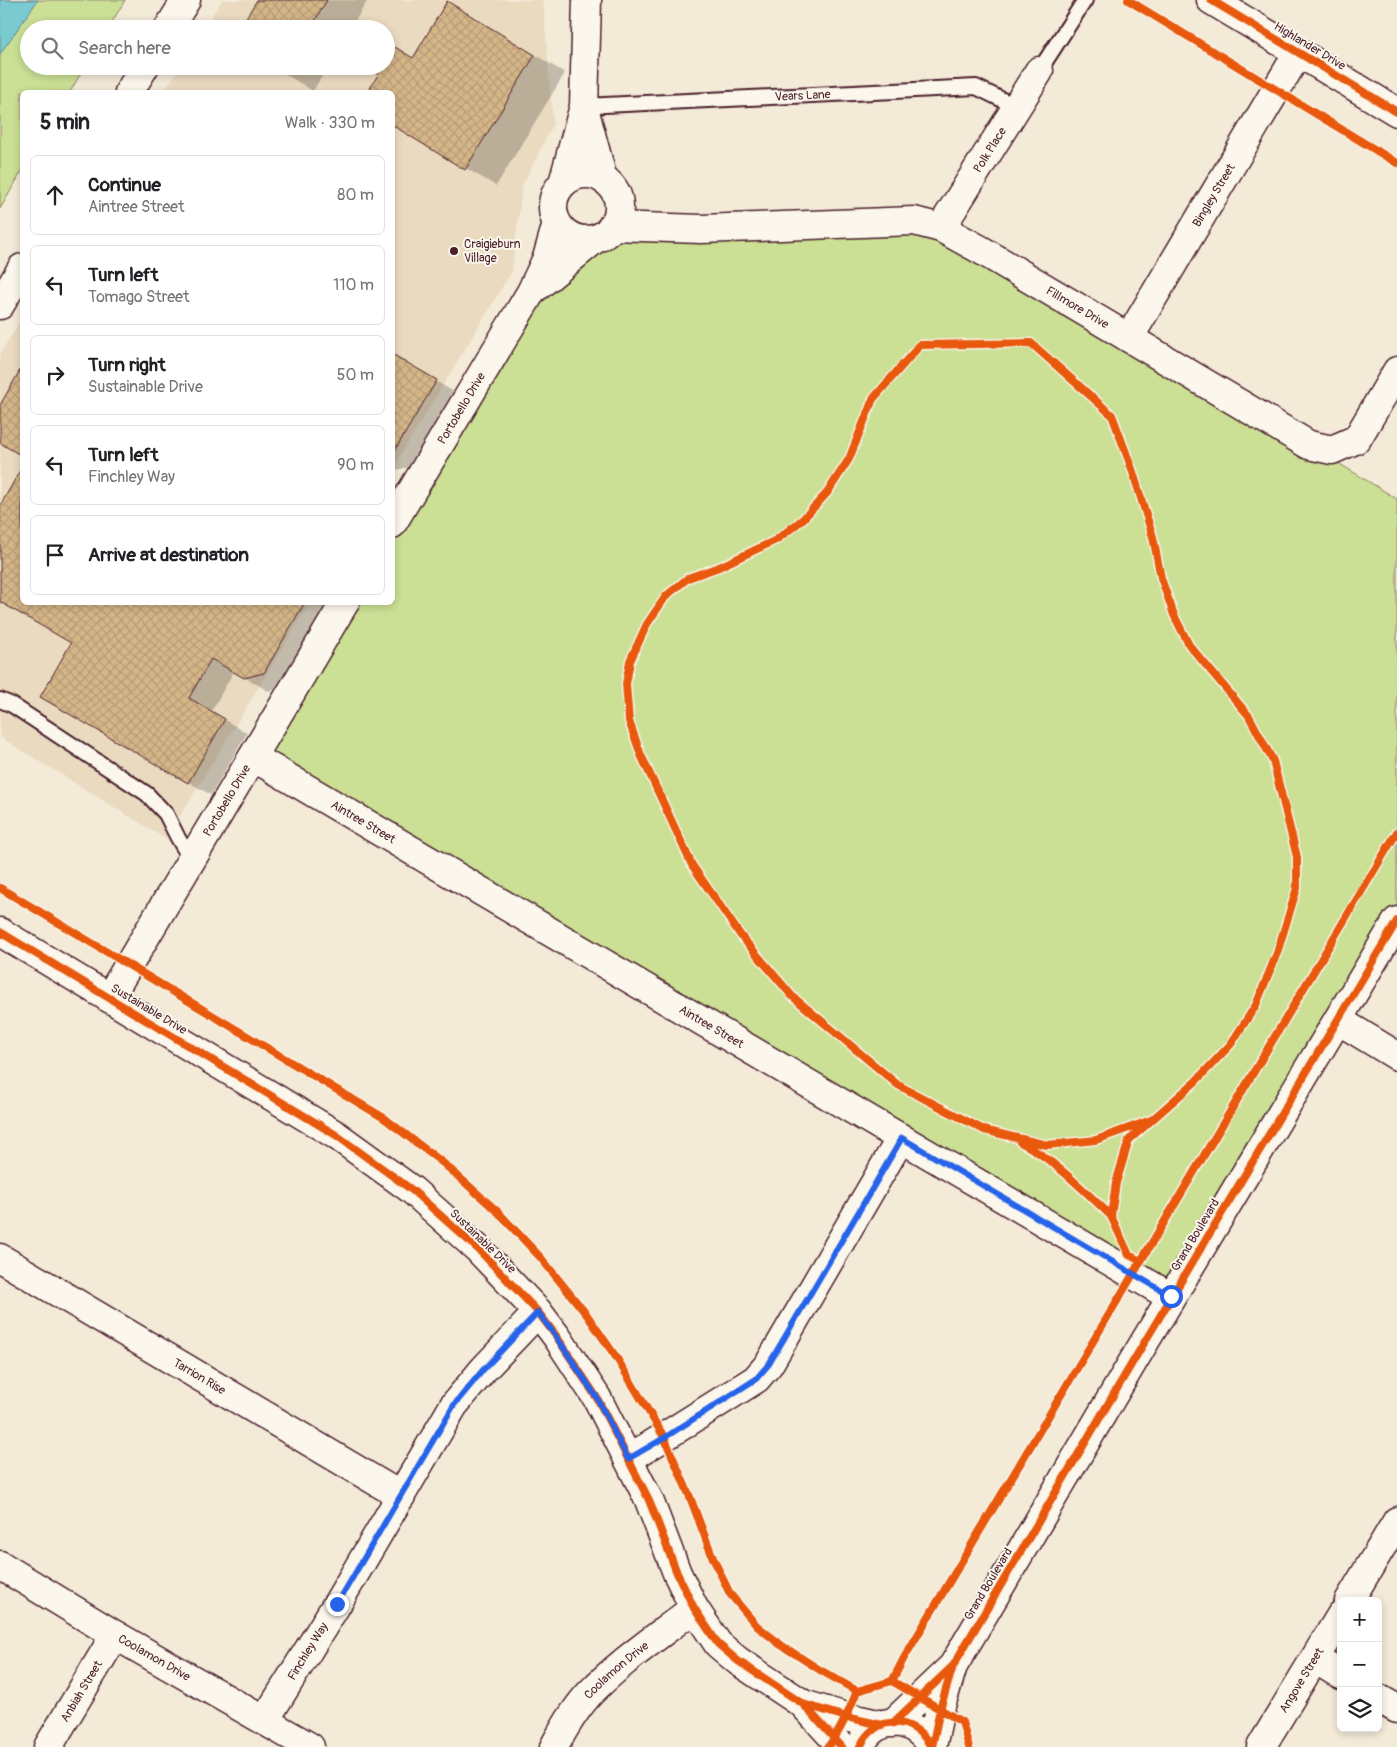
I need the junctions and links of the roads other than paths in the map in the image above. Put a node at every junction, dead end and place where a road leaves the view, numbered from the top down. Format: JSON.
{"nodes":[{"id":1,"x":186,"y":0,"type":"edge"},
{"id":2,"x":587,"y":0,"type":"edge"},
{"id":3,"x":1085,"y":0,"type":"edge"},
{"id":4,"x":1210,"y":0,"type":"edge"},
{"id":5,"x":174,"y":20,"type":"edge"},
{"id":6,"x":1298,"y":53,"type":"junction"},
{"id":7,"x":1039,"y":71,"type":"joint"},
{"id":8,"x":139,"y":75,"type":"edge"},
{"id":9,"x":130,"y":90,"type":"edge"},
{"id":10,"x":584,"y":106,"type":"junction"},
{"id":11,"x":1017,"y":107,"type":"junction"},
{"id":12,"x":1397,"y":112,"type":"edge"},
{"id":13,"x":563,"y":183,"type":"junction"},
{"id":14,"x":610,"y":187,"type":"junction"},
{"id":15,"x":557,"y":223,"type":"junction"},
{"id":16,"x":941,"y":228,"type":"junction"},
{"id":17,"x":701,"y":229,"type":"junction"},
{"id":18,"x":604,"y":232,"type":"junction"},
{"id":19,"x":20,"y":271,"type":"edge"},
{"id":20,"x":531,"y":292,"type":"junction"},
{"id":21,"x":0,"y":305,"type":"edge"},
{"id":22,"x":1129,"y":338,"type":"junction"},
{"id":23,"x":1397,"y":371,"type":"edge"},
{"id":24,"x":395,"y":519,"type":"edge"},
{"id":25,"x":343,"y":605,"type":"edge"},
{"id":26,"x":0,"y":700,"type":"edge"},
{"id":27,"x":253,"y":757,"type":"junction"},
{"id":28,"x":191,"y":860,"type":"junction"},
{"id":29,"x":1397,"y":921,"type":"edge"},
{"id":30,"x":0,"y":932,"type":"edge"},
{"id":31,"x":109,"y":998,"type":"junction"},
{"id":32,"x":1338,"y":1020,"type":"junction"},
{"id":33,"x":1397,"y":1056,"type":"edge"},
{"id":34,"x":902,"y":1138,"type":"junction"},
{"id":35,"x":0,"y":1258,"type":"edge"},
{"id":36,"x":1171,"y":1296,"type":"junction"},
{"id":37,"x":538,"y":1312,"type":"junction"},
{"id":38,"x":628,"y":1459,"type":"junction"},
{"id":39,"x":401,"y":1496,"type":"junction"},
{"id":40,"x":1397,"y":1522,"type":"edge"},
{"id":41,"x":0,"y":1565,"type":"edge"},
{"id":42,"x":1351,"y":1597,"type":"edge"},
{"id":43,"x":694,"y":1608,"type":"junction"},
{"id":44,"x":1337,"y":1622,"type":"edge"},
{"id":45,"x":115,"y":1635,"type":"junction"},
{"id":46,"x":1315,"y":1659,"type":"junction"},
{"id":47,"x":953,"y":1666,"type":"junction"},
{"id":48,"x":1337,"y":1673,"type":"edge"},
{"id":49,"x":1382,"y":1700,"type":"edge"},
{"id":50,"x":803,"y":1704,"type":"junction"},
{"id":51,"x":1397,"y":1709,"type":"edge"},
{"id":52,"x":265,"y":1720,"type":"junction"},
{"id":53,"x":887,"y":1724,"type":"junction"},
{"id":54,"x":48,"y":1747,"type":"edge"},
{"id":55,"x":310,"y":1747,"type":"edge"},
{"id":56,"x":554,"y":1747,"type":"edge"},
{"id":57,"x":842,"y":1747,"type":"edge"},
{"id":58,"x":860,"y":1747,"type":"edge"},
{"id":59,"x":931,"y":1747,"type":"edge"},
{"id":60,"x":1261,"y":1747,"type":"edge"}],
"edges":[{"from":1,"to":5,"type":"street"},
{"from":2,"to":10,"type":"street"},
{"from":3,"to":7,"type":"lane"},
{"from":4,"to":6,"type":"street","name":"Highlander Drive"},
{"from":6,"to":12,"type":"street","name":"Highlander Drive"},
{"from":6,"to":22,"type":"street","name":"Bingley Street"},
{"from":7,"to":11,"type":"street","name":"Polk Place"},
{"from":8,"to":9,"type":"street"},
{"from":10,"to":11,"type":"lane","name":"Vears Lane"},
{"from":10,"to":13,"type":"street"},
{"from":10,"to":14,"type":"street"},
{"from":11,"to":16,"type":"street","name":"Polk Place"},
{"from":13,"to":14,"type":"street"},
{"from":13,"to":15,"type":"street"},
{"from":14,"to":17,"type":"street"},
{"from":14,"to":18,"type":"street"},
{"from":15,"to":18,"type":"street"},
{"from":15,"to":20,"type":"street","name":"Portobello Drive"},
{"from":16,"to":17,"type":"street","name":"Fillmore Drive"},
{"from":16,"to":22,"type":"street","name":"Fillmore Drive"},
{"from":17,"to":18,"type":"street","name":"Fillmore Drive"},
{"from":18,"to":20,"type":"street","name":"Portobello Drive"},
{"from":19,"to":21,"type":"street"},
{"from":20,"to":24,"type":"street","name":"Portobello Drive"},
{"from":22,"to":23,"type":"street","name":"Fillmore Drive"},
{"from":25,"to":27,"type":"street","name":"Portobello Drive"},
{"from":26,"to":28,"type":"lane"},
{"from":27,"to":28,"type":"street","name":"Portobello Drive"},
{"from":27,"to":34,"type":"street","name":"Aintree Street"},
{"from":28,"to":31,"type":"street","name":"Portobello Drive"},
{"from":29,"to":32,"type":"street","name":"Grand Boulevard"},
{"from":30,"to":31,"type":"street","name":"Sustainable Drive"},
{"from":31,"to":37,"type":"street","name":"Sustainable Drive"},
{"from":32,"to":33,"type":"street"},
{"from":32,"to":36,"type":"street","name":"Grand Boulevard"},
{"from":34,"to":36,"type":"street","name":"Aintree Street"},
{"from":34,"to":38,"type":"street"},
{"from":35,"to":39,"type":"street","name":"Tarrion Rise"},
{"from":36,"to":47,"type":"street","name":"Grand Boulevard"},
{"from":37,"to":38,"type":"street","name":"Sustainable Drive"},
{"from":37,"to":39,"type":"street","name":"Finchley Way"},
{"from":38,"to":43,"type":"street","name":"Sustainable Drive"},
{"from":39,"to":52,"type":"street","name":"Finchley Way"},
{"from":40,"to":42,"type":"street"},
{"from":41,"to":45,"type":"street","name":"Coolamon Drive"},
{"from":43,"to":50,"type":"street","name":"Sustainable Drive"},
{"from":43,"to":56,"type":"street","name":"Coolamon Drive"},
{"from":44,"to":46,"type":"street","name":"Angove Street"},
{"from":45,"to":52,"type":"street","name":"Coolamon Drive"},
{"from":45,"to":54,"type":"street","name":"Anbiah Street"},
{"from":46,"to":48,"type":"street"},
{"from":46,"to":60,"type":"street","name":"Angove Street"},
{"from":47,"to":53,"type":"street","name":"Grand Boulevard"},
{"from":47,"to":59,"type":"street","name":"Grand Boulevard"},
{"from":49,"to":51,"type":"street"},
{"from":50,"to":53,"type":"street","name":"Sustainable Drive"},
{"from":50,"to":57,"type":"street","name":"Sustainable Drive"},
{"from":52,"to":55,"type":"street","name":"Coolamon Drive"},
{"from":53,"to":58,"type":"street","name":"Grand Boulevard"},
{"from":53,"to":59,"type":"street","name":"Sustainable Drive"}]}
